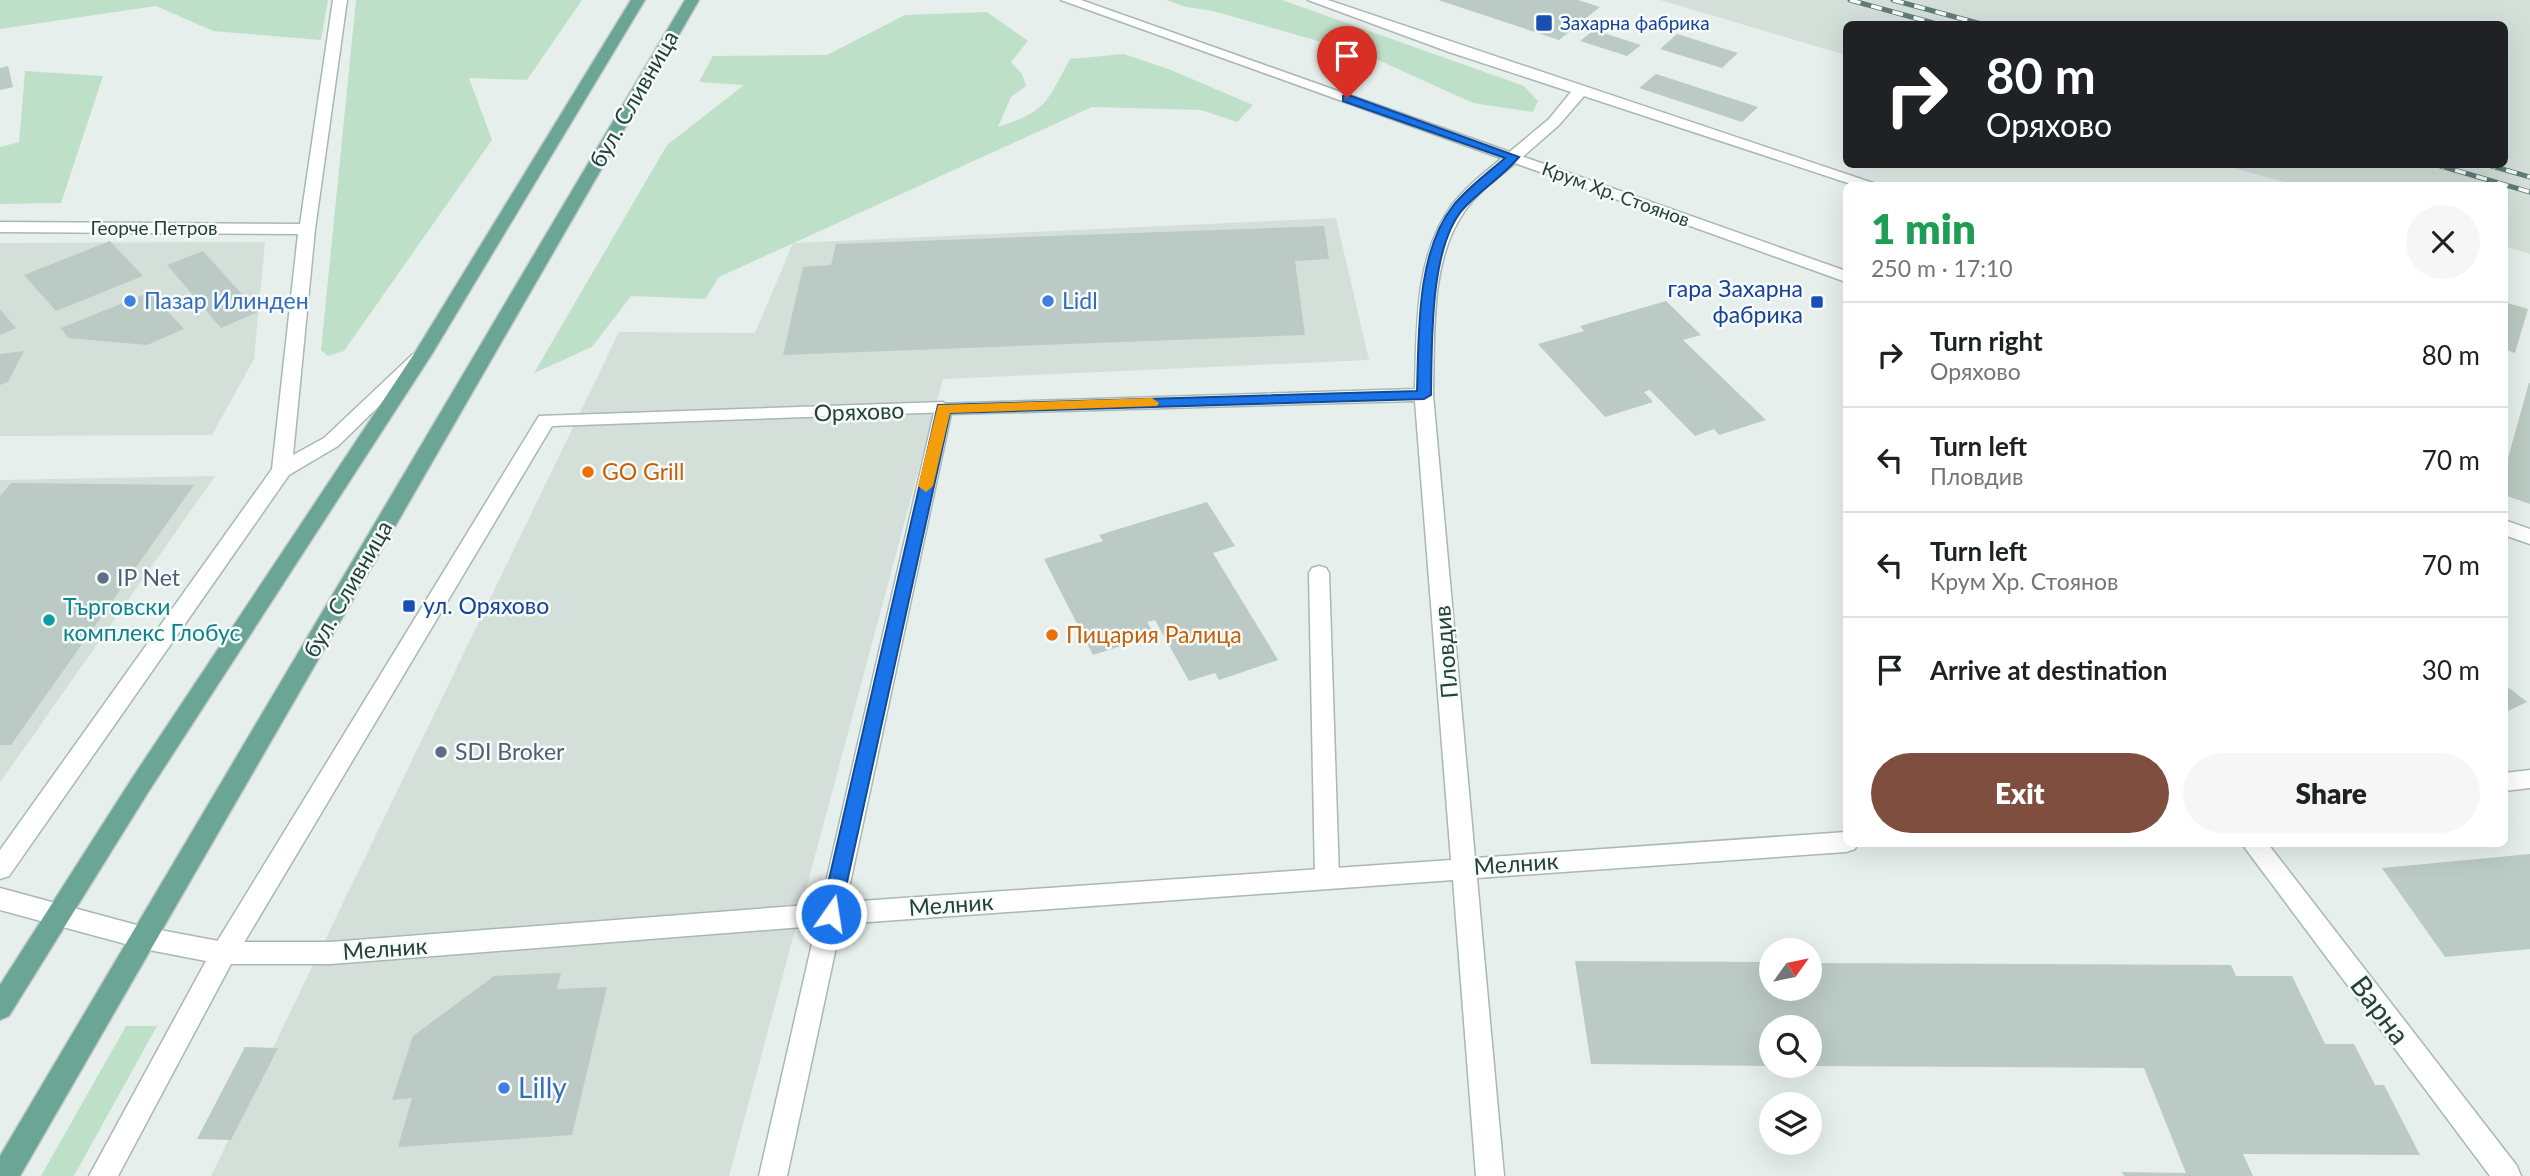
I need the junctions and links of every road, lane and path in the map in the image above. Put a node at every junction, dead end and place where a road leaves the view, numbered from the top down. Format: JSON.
{"nodes":[{"id":1,"x":340,"y":0,"type":"edge"},
{"id":2,"x":638,"y":0,"type":"edge"},
{"id":3,"x":692,"y":0,"type":"edge"},
{"id":4,"x":1068,"y":0,"type":"edge"},
{"id":5,"x":1315,"y":0,"type":"edge"},
{"id":6,"x":1581,"y":90,"type":"junction"},
{"id":7,"x":1513,"y":157,"type":"junction"},
{"id":8,"x":1862,"y":182,"type":"edge"},
{"id":9,"x":0,"y":227,"type":"edge"},
{"id":10,"x":307,"y":229,"type":"junction"},
{"id":11,"x":1843,"y":275,"type":"edge"},
{"id":12,"x":423,"y":354,"type":"junction"},
{"id":13,"x":1424,"y":395,"type":"junction"},
{"id":14,"x":943,"y":408,"type":"junction"},
{"id":15,"x":282,"y":470,"type":"junction"},
{"id":16,"x":2508,"y":529,"type":"edge"},
{"id":17,"x":2530,"y":537,"type":"edge"},
{"id":18,"x":1319,"y":573,"type":"dead end"},
{"id":19,"x":2530,"y":779,"type":"edge"},
{"id":20,"x":2508,"y":782,"type":"edge"},
{"id":21,"x":1843,"y":842,"type":"edge"},
{"id":22,"x":2256,"y":847,"type":"edge"},
{"id":23,"x":1464,"y":868,"type":"junction"},
{"id":24,"x":0,"y":869,"type":"edge"},
{"id":25,"x":1327,"y":878,"type":"junction"},
{"id":26,"x":0,"y":899,"type":"edge"},
{"id":27,"x":60,"y":913,"type":"junction"},
{"id":28,"x":831,"y":914,"type":"junction"},
{"id":29,"x":144,"y":937,"type":"junction"},
{"id":30,"x":224,"y":953,"type":"junction"},
{"id":31,"x":0,"y":1008,"type":"edge"},
{"id":32,"x":4,"y":1176,"type":"edge"},
{"id":33,"x":103,"y":1176,"type":"edge"},
{"id":34,"x":773,"y":1176,"type":"edge"},
{"id":35,"x":1490,"y":1176,"type":"edge"},
{"id":36,"x":2507,"y":1176,"type":"edge"}],
"edges":[{"from":1,"to":10,"type":"street"},
{"from":2,"to":12,"type":"main road","name":"бул. Сливница"},
{"from":3,"to":29,"type":"main road","name":"бул. Сливница"},
{"from":4,"to":7,"type":"street","name":"Крум Хр. Стоянов"},
{"from":5,"to":6,"type":"street"},
{"from":6,"to":7,"type":"street","name":"Пловдив"},
{"from":6,"to":8,"type":"street"},
{"from":7,"to":11,"type":"street","name":"Крум Хр. Стоянов"},
{"from":7,"to":13,"type":"street","name":"Пловдив"},
{"from":9,"to":10,"type":"street","name":"Георче Петров"},
{"from":10,"to":15,"type":"street"},
{"from":12,"to":15,"type":"street","name":"бул. Сливница"},
{"from":12,"to":27,"type":"main road","name":"бул. Сливница"},
{"from":13,"to":14,"type":"street","name":"Оряхово"},
{"from":13,"to":23,"type":"street","name":"Пловдив"},
{"from":14,"to":28,"type":"street"},
{"from":14,"to":30,"type":"street","name":"Оряхово"},
{"from":15,"to":24,"type":"street","name":"бул. Сливница"},
{"from":16,"to":17,"type":"street"},
{"from":18,"to":25,"type":"street"},
{"from":19,"to":20,"type":"street"},
{"from":21,"to":23,"type":"street","name":"Мелник"},
{"from":22,"to":36,"type":"street","name":"Варна"},
{"from":23,"to":25,"type":"street","name":"Мелник"},
{"from":23,"to":35,"type":"street","name":"Пловдив"},
{"from":25,"to":28,"type":"street","name":"Мелник"},
{"from":26,"to":27,"type":"street","name":"Мелник"},
{"from":27,"to":29,"type":"street","name":"Мелник"},
{"from":27,"to":31,"type":"main road","name":"бул. Сливница"},
{"from":28,"to":30,"type":"street","name":"Мелник"},
{"from":28,"to":34,"type":"street"},
{"from":29,"to":30,"type":"street","name":"Мелник"},
{"from":29,"to":32,"type":"main road","name":"бул. Сливница"},
{"from":30,"to":33,"type":"street"}]}
